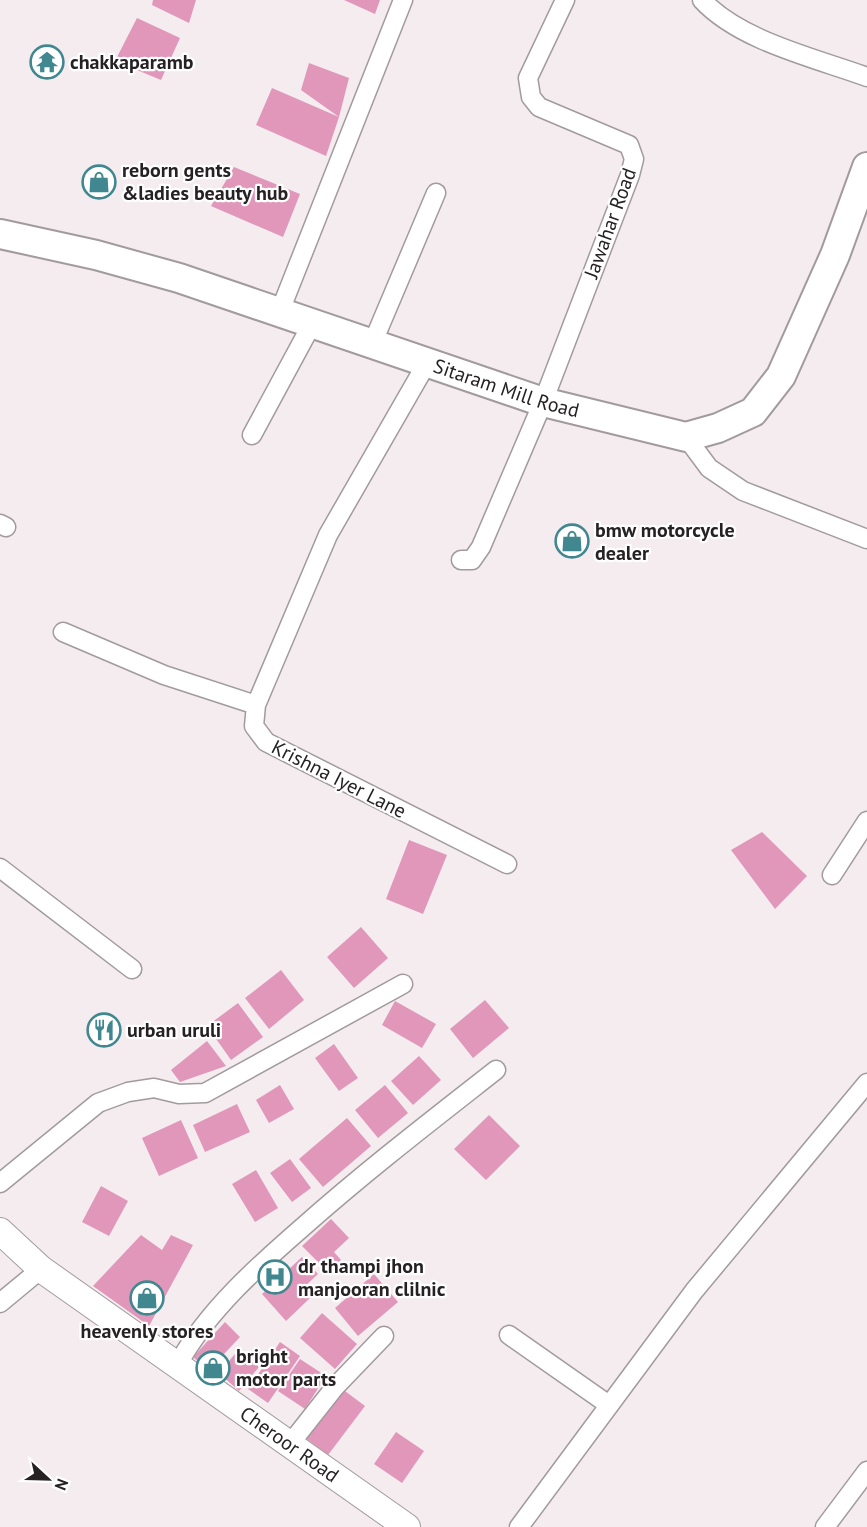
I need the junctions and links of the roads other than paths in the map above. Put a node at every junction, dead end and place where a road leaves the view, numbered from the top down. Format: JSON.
{"nodes":[{"id":1,"x":403,"y":0,"type":"edge"},
{"id":2,"x":565,"y":0,"type":"edge"},
{"id":3,"x":702,"y":0,"type":"edge"},
{"id":4,"x":867,"y":77,"type":"edge"},
{"id":5,"x":867,"y":167,"type":"edge"},
{"id":6,"x":436,"y":193,"type":"dead end"},
{"id":7,"x":0,"y":234,"type":"edge"},
{"id":8,"x":280,"y":311,"type":"junction"},
{"id":9,"x":313,"y":322,"type":"junction"},
{"id":10,"x":374,"y":342,"type":"junction"},
{"id":11,"x":428,"y":362,"type":"junction"},
{"id":12,"x":543,"y":402,"type":"junction"},
{"id":13,"x":252,"y":435,"type":"dead end"},
{"id":14,"x":686,"y":437,"type":"junction"},
{"id":15,"x":867,"y":539,"type":"edge"},
{"id":16,"x":461,"y":560,"type":"dead end"},
{"id":17,"x":63,"y":632,"type":"dead end"},
{"id":18,"x":256,"y":705,"type":"junction"},
{"id":19,"x":867,"y":821,"type":"edge"},
{"id":20,"x":507,"y":864,"type":"dead end"},
{"id":21,"x":0,"y":868,"type":"edge"},
{"id":22,"x":832,"y":875,"type":"dead end"},
{"id":23,"x":132,"y":969,"type":"dead end"},
{"id":24,"x":403,"y":984,"type":"dead end"},
{"id":25,"x":496,"y":1070,"type":"dead end"},
{"id":26,"x":867,"y":1083,"type":"edge"},
{"id":27,"x":0,"y":1184,"type":"edge"},
{"id":28,"x":0,"y":1231,"type":"edge"},
{"id":29,"x":41,"y":1269,"type":"junction"},
{"id":30,"x":0,"y":1303,"type":"edge"},
{"id":31,"x":509,"y":1335,"type":"dead end"},
{"id":32,"x":384,"y":1336,"type":"dead end"},
{"id":33,"x":178,"y":1364,"type":"junction"},
{"id":34,"x":609,"y":1405,"type":"junction"},
{"id":35,"x":290,"y":1444,"type":"junction"},
{"id":36,"x":867,"y":1471,"type":"edge"},
{"id":37,"x":407,"y":1527,"type":"edge"},
{"id":38,"x":519,"y":1527,"type":"edge"},
{"id":39,"x":825,"y":1527,"type":"edge"}],
"edges":[{"from":1,"to":8,"type":"street"},
{"from":2,"to":12,"type":"street","name":"Jawahar Road"},
{"from":3,"to":4,"type":"street"},
{"from":5,"to":14,"type":"main road","name":"Sitaram Mill Road"},
{"from":6,"to":10,"type":"street"},
{"from":7,"to":8,"type":"main road","name":"Sitaram Mill Road"},
{"from":8,"to":9,"type":"main road","name":"Sitaram Mill Road"},
{"from":9,"to":10,"type":"main road","name":"Sitaram Mill Road"},
{"from":9,"to":13,"type":"street"},
{"from":10,"to":11,"type":"main road","name":"Sitaram Mill Road"},
{"from":11,"to":12,"type":"main road","name":"Sitaram Mill Road"},
{"from":11,"to":18,"type":"street"},
{"from":12,"to":14,"type":"main road","name":"Sitaram Mill Road"},
{"from":12,"to":16,"type":"street","name":"Jawahar Road"},
{"from":14,"to":15,"type":"street"},
{"from":17,"to":18,"type":"street"},
{"from":18,"to":20,"type":"street","name":"Krishna Iyer Lane"},
{"from":19,"to":22,"type":"street"},
{"from":21,"to":23,"type":"street"},
{"from":24,"to":27,"type":"street"},
{"from":25,"to":33,"type":"street"},
{"from":26,"to":34,"type":"street"},
{"from":28,"to":29,"type":"main road","name":"Cheroor Road"},
{"from":29,"to":30,"type":"street"},
{"from":29,"to":33,"type":"main road","name":"Cheroor Road"},
{"from":31,"to":34,"type":"street"},
{"from":32,"to":35,"type":"street"},
{"from":33,"to":35,"type":"main road","name":"Cheroor Road"},
{"from":34,"to":38,"type":"street"},
{"from":35,"to":37,"type":"main road","name":"Cheroor Road"},
{"from":36,"to":39,"type":"street"}]}
